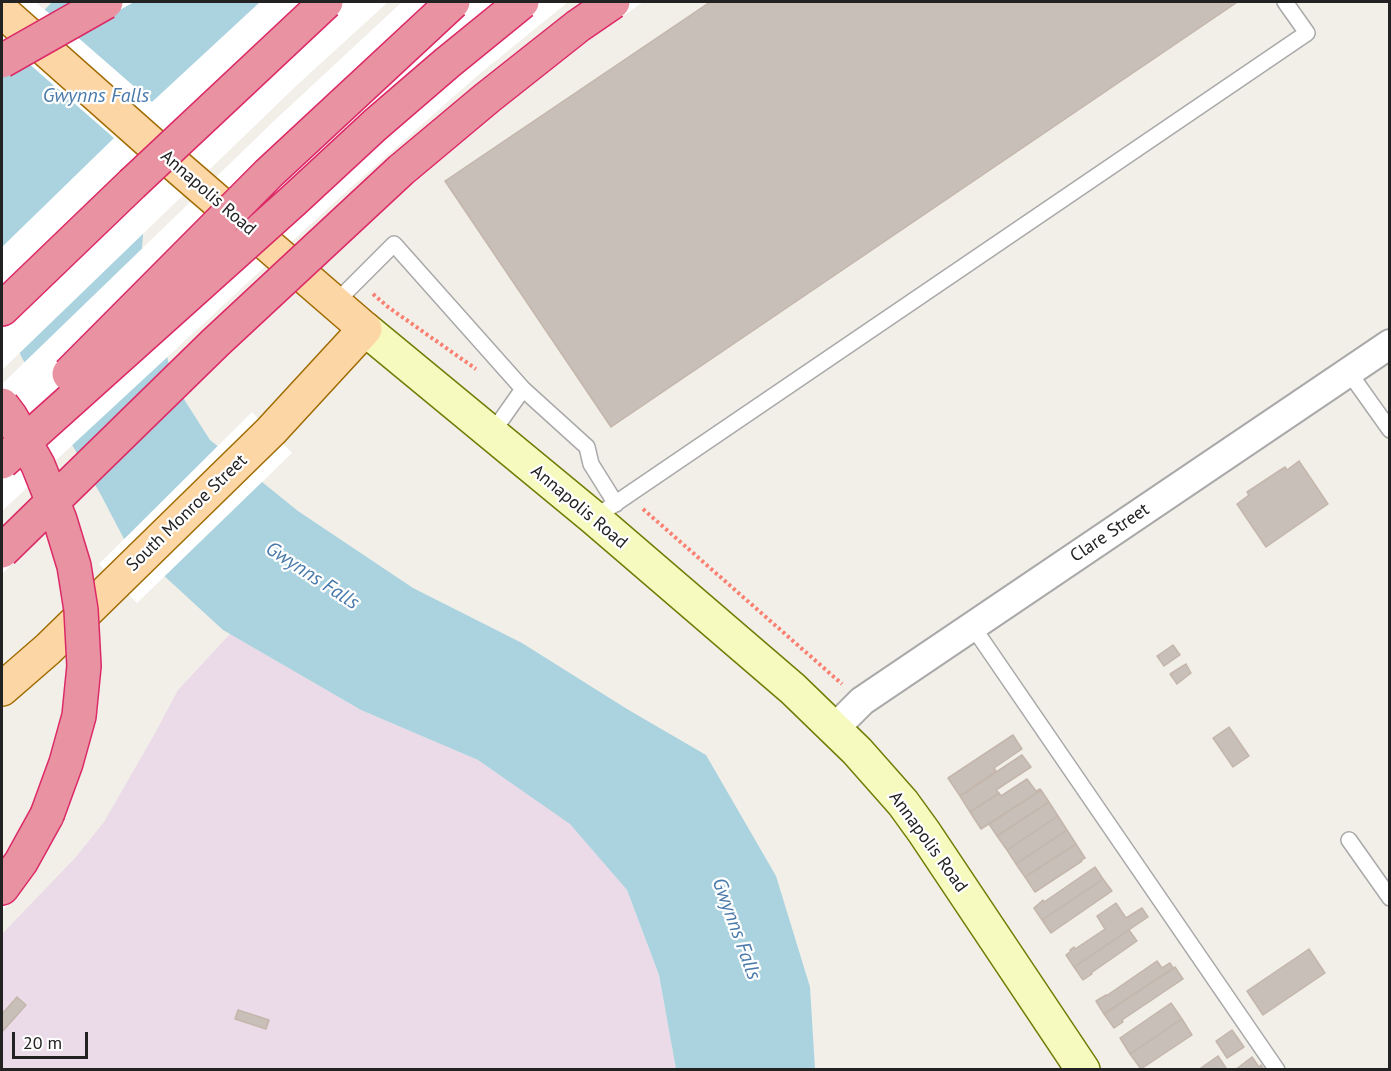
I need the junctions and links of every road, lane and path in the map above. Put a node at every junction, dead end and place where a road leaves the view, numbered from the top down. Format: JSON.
{"nodes":[{"id":1,"x":106,"y":2,"type":"edge"},
{"id":2,"x":326,"y":2,"type":"edge"},
{"id":3,"x":453,"y":2,"type":"edge"},
{"id":4,"x":522,"y":2,"type":"edge"},
{"id":5,"x":613,"y":2,"type":"edge"},
{"id":6,"x":1285,"y":2,"type":"edge"},
{"id":7,"x":3,"y":12,"type":"edge"},
{"id":8,"x":2,"y":61,"type":"edge"},
{"id":9,"x":335,"y":303,"type":"junction"},
{"id":10,"x":2,"y":309,"type":"edge"},
{"id":11,"x":365,"y":329,"type":"junction"},
{"id":12,"x":1389,"y":344,"type":"edge"},
{"id":13,"x":1348,"y":371,"type":"junction"},
{"id":14,"x":523,"y":389,"type":"junction"},
{"id":15,"x":2,"y":405,"type":"edge"},
{"id":16,"x":1389,"y":430,"type":"edge"},
{"id":17,"x":492,"y":434,"type":"junction"},
{"id":18,"x":2,"y":441,"type":"edge"},
{"id":19,"x":2,"y":462,"type":"edge"},
{"id":20,"x":605,"y":511,"type":"junction"},
{"id":21,"x":2,"y":550,"type":"edge"},
{"id":22,"x":973,"y":627,"type":"junction"},
{"id":23,"x":2,"y":689,"type":"edge"},
{"id":24,"x":834,"y":729,"type":"junction"},
{"id":25,"x":1349,"y":840,"type":"dead end"},
{"id":26,"x":2,"y":888,"type":"edge"},
{"id":27,"x":1389,"y":898,"type":"edge"},
{"id":28,"x":1083,"y":1070,"type":"edge"},
{"id":29,"x":1277,"y":1070,"type":"edge"}],
"edges":[{"from":1,"to":8,"type":"highway","bridge":true},
{"from":2,"to":10,"type":"highway","bridge":true},
{"from":3,"to":18,"type":"highway","bridge":true},
{"from":4,"to":19,"type":"highway","bridge":true},
{"from":5,"to":21,"type":"highway","bridge":true},
{"from":6,"to":20,"type":"lane"},
{"from":7,"to":9,"type":"main road","name":"Annapolis Road","bridge":true},
{"from":9,"to":11,"type":"main road","name":"Annapolis Road"},
{"from":9,"to":14,"type":"lane"},
{"from":11,"to":17,"type":"main road","name":"Annapolis Road"},
{"from":11,"to":23,"type":"main road","name":"South Monroe Street"},
{"from":12,"to":13,"type":"street","name":"Clare Street"},
{"from":13,"to":16,"type":"lane"},
{"from":13,"to":22,"type":"street","name":"Clare Street"},
{"from":14,"to":17,"type":"lane"},
{"from":14,"to":20,"type":"lane"},
{"from":15,"to":26,"type":"highway","bridge":true},
{"from":17,"to":20,"type":"main road","name":"Annapolis Road"},
{"from":20,"to":24,"type":"main road","name":"Annapolis Road"},
{"from":22,"to":24,"type":"street","name":"Clare Street"},
{"from":22,"to":29,"type":"lane"},
{"from":24,"to":28,"type":"main road","name":"Annapolis Road"},
{"from":25,"to":27,"type":"lane"}]}
